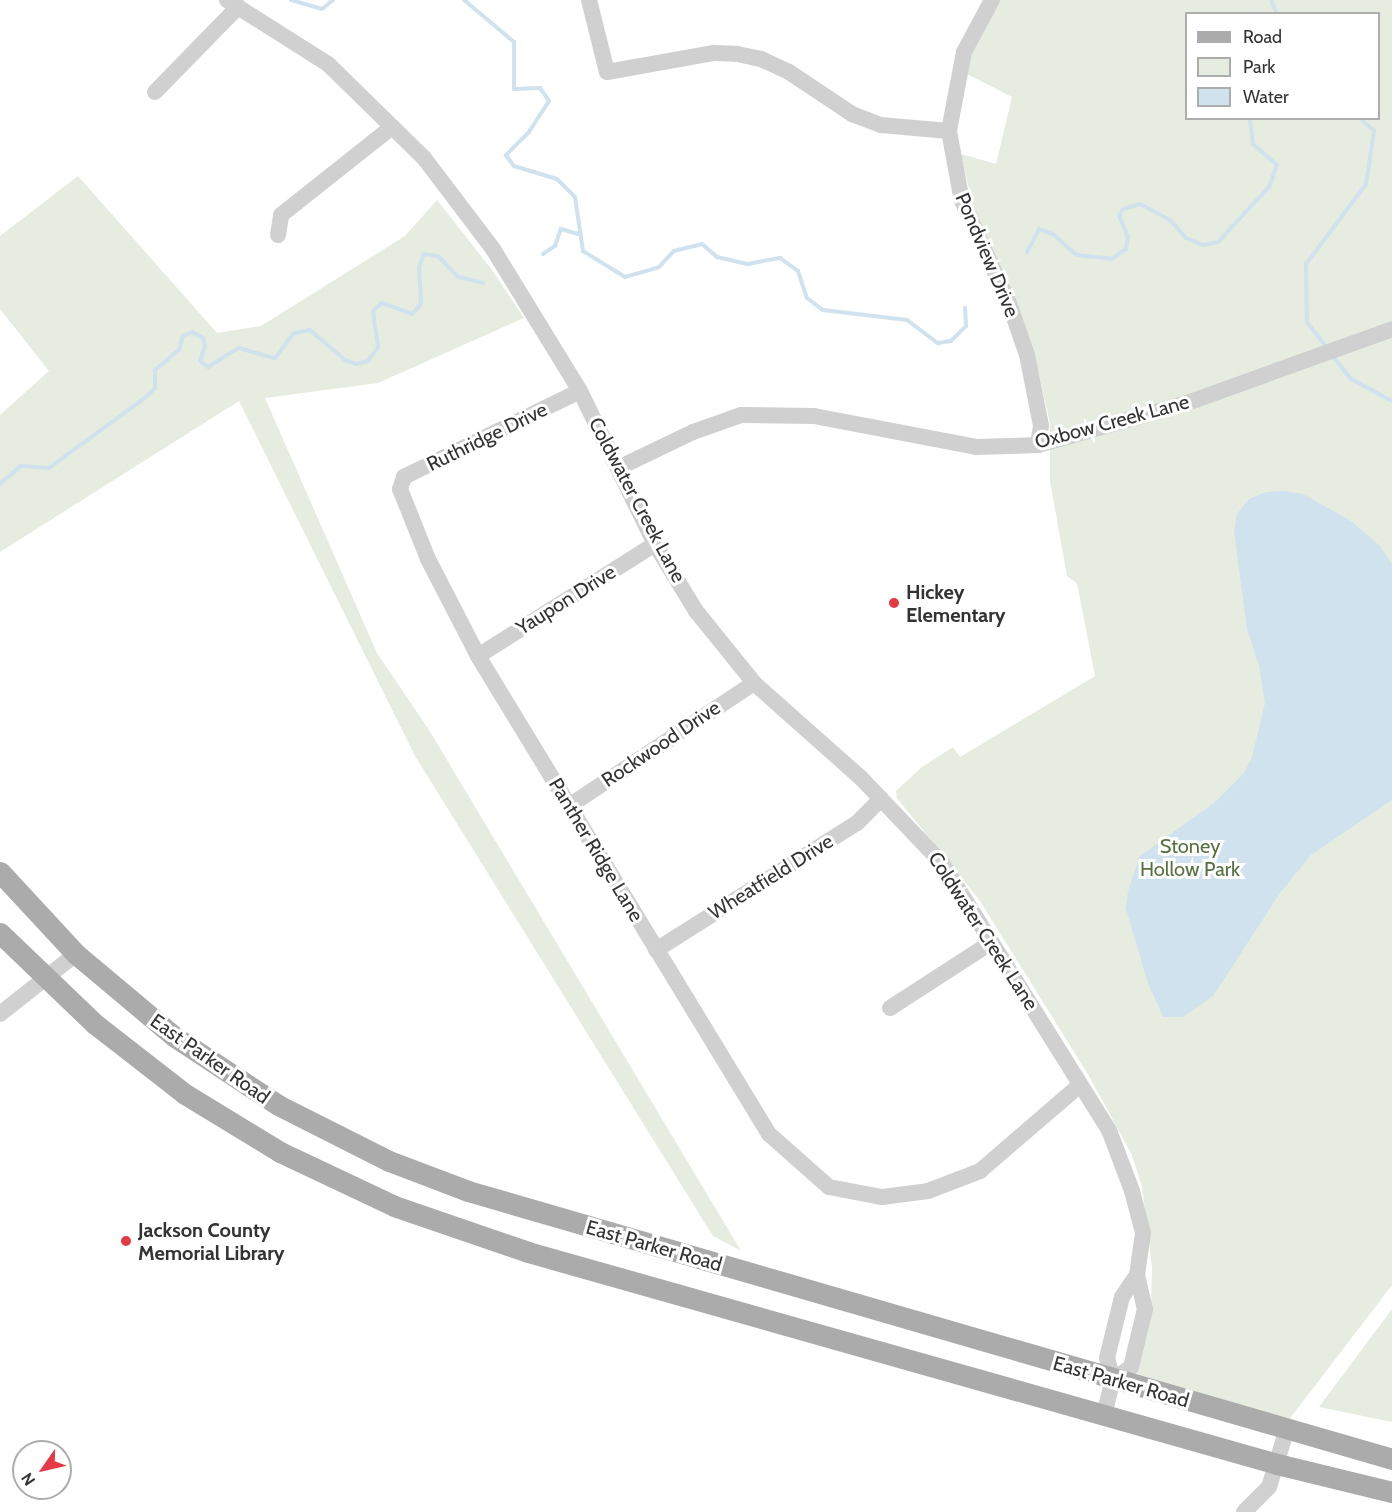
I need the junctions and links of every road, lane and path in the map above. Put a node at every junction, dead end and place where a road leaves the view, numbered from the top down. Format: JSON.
{"nodes":[{"id":1,"x":589,"y":0,"type":"edge"},
{"id":2,"x":992,"y":0,"type":"edge"},
{"id":3,"x":233,"y":4,"type":"edge"},
{"id":4,"x":155,"y":92,"type":"dead end"},
{"id":5,"x":392,"y":127,"type":"junction"},
{"id":6,"x":949,"y":131,"type":"junction"},
{"id":7,"x":278,"y":235,"type":"dead end"},
{"id":8,"x":1392,"y":329,"type":"edge"},
{"id":9,"x":580,"y":390,"type":"junction"},
{"id":10,"x":1038,"y":445,"type":"junction"},
{"id":11,"x":618,"y":468,"type":"junction"},
{"id":12,"x":400,"y":489,"type":"joint"},
{"id":13,"x":655,"y":544,"type":"junction"},
{"id":14,"x":478,"y":656,"type":"junction"},
{"id":15,"x":754,"y":682,"type":"junction"},
{"id":16,"x":881,"y":798,"type":"junction"},
{"id":17,"x":569,"y":806,"type":"junction"},
{"id":18,"x":0,"y":872,"type":"edge"},
{"id":19,"x":0,"y":933,"type":"edge"},
{"id":20,"x":992,"y":942,"type":"junction"},
{"id":21,"x":656,"y":950,"type":"junction"},
{"id":22,"x":76,"y":954,"type":"junction"},
{"id":23,"x":45,"y":980,"type":"junction"},
{"id":24,"x":890,"y":1008,"type":"dead end"},
{"id":25,"x":0,"y":1014,"type":"edge"},
{"id":26,"x":1080,"y":1085,"type":"junction"},
{"id":27,"x":1137,"y":1275,"type":"junction"},
{"id":28,"x":1113,"y":1380,"type":"junction"},
{"id":29,"x":1104,"y":1415,"type":"junction"},
{"id":30,"x":1287,"y":1429,"type":"junction"},
{"id":31,"x":1392,"y":1459,"type":"edge"},
{"id":32,"x":1277,"y":1464,"type":"junction"},
{"id":33,"x":1392,"y":1492,"type":"edge"},
{"id":34,"x":1244,"y":1512,"type":"edge"}],
"edges":[{"from":1,"to":6,"type":"street"},
{"from":2,"to":6,"type":"street","name":"Pondview Drive"},
{"from":3,"to":4,"type":"street"},
{"from":3,"to":5,"type":"street","name":"Coldwater Creek Lane"},
{"from":5,"to":7,"type":"street"},
{"from":5,"to":9,"type":"street","name":"Coldwater Creek Lane"},
{"from":6,"to":10,"type":"street","name":"Pondview Drive"},
{"from":8,"to":10,"type":"street","name":"Oxbow Creek Lane"},
{"from":9,"to":11,"type":"street","name":"Coldwater Creek Lane"},
{"from":9,"to":12,"type":"street","name":"Ruthridge Drive"},
{"from":10,"to":11,"type":"street","name":"Oxbow Creek Lane"},
{"from":11,"to":13,"type":"street","name":"Coldwater Creek Lane"},
{"from":12,"to":14,"type":"street","name":"Panther Ridge Lane"},
{"from":13,"to":14,"type":"street","name":"Yaupon Drive"},
{"from":13,"to":15,"type":"street","name":"Coldwater Creek Lane"},
{"from":14,"to":17,"type":"street","name":"Panther Ridge Lane"},
{"from":15,"to":16,"type":"street","name":"Coldwater Creek Lane"},
{"from":15,"to":17,"type":"street","name":"Rockwood Drive"},
{"from":16,"to":20,"type":"street","name":"Coldwater Creek Lane"},
{"from":16,"to":21,"type":"street","name":"Wheatfield Drive"},
{"from":17,"to":21,"type":"street","name":"Panther Ridge Lane"},
{"from":18,"to":22,"type":"main road","name":"East Parker Road"},
{"from":19,"to":23,"type":"main road","name":"East Parker Road"},
{"from":20,"to":24,"type":"street"},
{"from":20,"to":26,"type":"street","name":"Coldwater Creek Lane"},
{"from":21,"to":26,"type":"street","name":"Panther Ridge Lane"},
{"from":22,"to":23,"type":"street"},
{"from":22,"to":28,"type":"main road","name":"East Parker Road"},
{"from":23,"to":25,"type":"street"},
{"from":23,"to":29,"type":"main road","name":"East Parker Road"},
{"from":26,"to":27,"type":"street","name":"Coldwater Creek Lane"},
{"from":27,"to":28,"type":"street","name":"Coldwater Creek Lane"},
{"from":27,"to":28,"type":"street","name":"Coldwater Creek Lane"},
{"from":28,"to":29,"type":"street","name":"Coldwater Creek Lane"},
{"from":28,"to":30,"type":"main road","name":"East Parker Road"},
{"from":29,"to":32,"type":"main road","name":"East Parker Road"},
{"from":30,"to":31,"type":"main road","name":"East Parker Road"},
{"from":30,"to":32,"type":"street"},
{"from":32,"to":33,"type":"main road","name":"East Parker Road"},
{"from":32,"to":34,"type":"street"}]}
